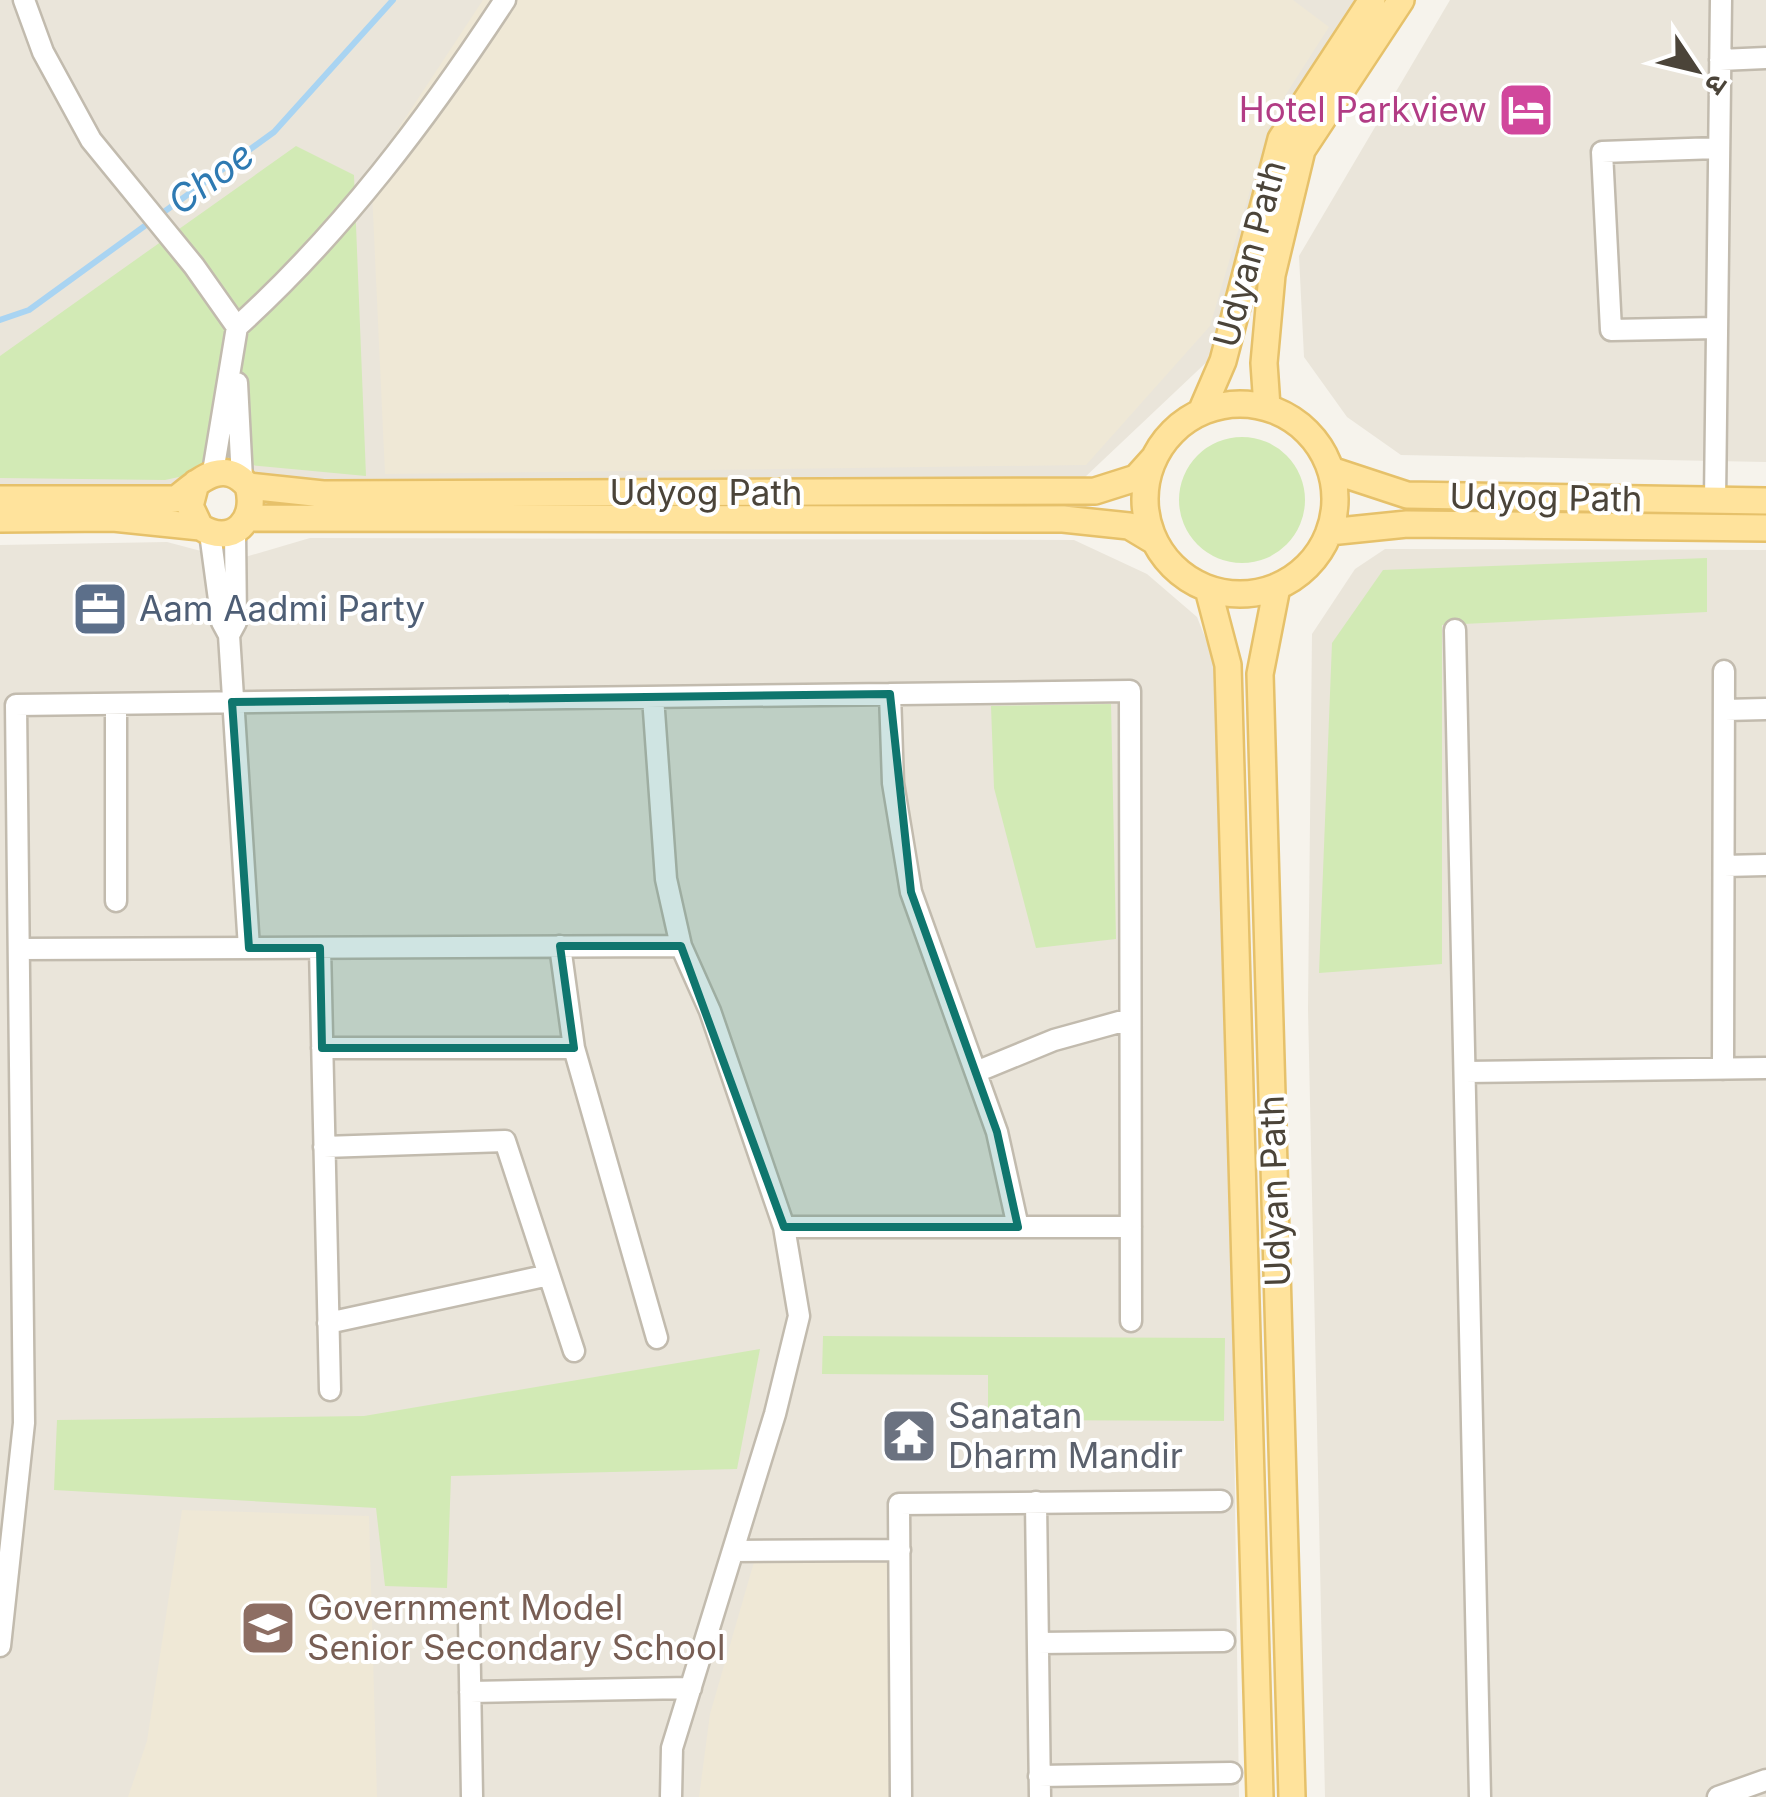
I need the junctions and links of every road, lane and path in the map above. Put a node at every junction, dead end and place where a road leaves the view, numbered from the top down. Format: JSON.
{"nodes":[{"id":1,"x":24,"y":0,"type":"edge"},
{"id":2,"x":505,"y":0,"type":"edge"},
{"id":3,"x":1372,"y":0,"type":"edge"},
{"id":4,"x":1401,"y":0,"type":"edge"},
{"id":5,"x":1720,"y":0,"type":"edge"},
{"id":6,"x":1766,"y":58,"type":"edge"},
{"id":7,"x":1720,"y":60,"type":"junction"},
{"id":8,"x":1717,"y":148,"type":"junction"},
{"id":9,"x":1717,"y":328,"type":"junction"},
{"id":10,"x":235,"y":337,"type":"junction"},
{"id":11,"x":1267,"y":408,"type":"junction"},
{"id":12,"x":1201,"y":412,"type":"junction"},
{"id":13,"x":1154,"y":458,"type":"junction"},
{"id":14,"x":1330,"y":470,"type":"junction"},
{"id":15,"x":205,"y":478,"type":"junction"},
{"id":16,"x":245,"y":483,"type":"junction"},
{"id":17,"x":0,"y":499,"type":"edge"},
{"id":18,"x":1714,"y":500,"type":"junction"},
{"id":19,"x":1766,"y":501,"type":"edge"},
{"id":20,"x":0,"y":519,"type":"edge"},
{"id":21,"x":224,"y":528,"type":"junction"},
{"id":22,"x":1766,"y":528,"type":"edge"},
{"id":23,"x":1329,"y":532,"type":"junction"},
{"id":24,"x":1154,"y":541,"type":"junction"},
{"id":25,"x":1277,"y":586,"type":"junction"},
{"id":26,"x":1208,"y":589,"type":"junction"},
{"id":27,"x":1455,"y":630,"type":"dead end"},
{"id":28,"x":1724,"y":670,"type":"dead end"},
{"id":29,"x":890,"y":694,"type":"junction"},
{"id":30,"x":653,"y":697,"type":"junction"},
{"id":31,"x":232,"y":702,"type":"junction"},
{"id":32,"x":116,"y":704,"type":"junction"},
{"id":33,"x":1766,"y":709,"type":"edge"},
{"id":34,"x":1725,"y":710,"type":"junction"},
{"id":35,"x":1766,"y":865,"type":"edge"},
{"id":36,"x":1724,"y":866,"type":"junction"},
{"id":37,"x":116,"y":901,"type":"dead end"},
{"id":38,"x":560,"y":946,"type":"junction"},
{"id":39,"x":681,"y":946,"type":"junction"},
{"id":40,"x":249,"y":948,"type":"junction"},
{"id":41,"x":320,"y":948,"type":"junction"},
{"id":42,"x":19,"y":950,"type":"junction"},
{"id":43,"x":1130,"y":1019,"type":"junction"},
{"id":44,"x":322,"y":1048,"type":"junction"},
{"id":45,"x":574,"y":1048,"type":"junction"},
{"id":46,"x":1766,"y":1068,"type":"edge"},
{"id":47,"x":1723,"y":1069,"type":"junction"},
{"id":48,"x":976,"y":1072,"type":"junction"},
{"id":49,"x":1465,"y":1072,"type":"junction"},
{"id":50,"x":324,"y":1147,"type":"junction"},
{"id":51,"x":784,"y":1227,"type":"junction"},
{"id":52,"x":1018,"y":1227,"type":"junction"},
{"id":53,"x":1131,"y":1227,"type":"junction"},
{"id":54,"x":549,"y":1275,"type":"junction"},
{"id":55,"x":1131,"y":1321,"type":"dead end"},
{"id":56,"x":328,"y":1324,"type":"junction"},
{"id":57,"x":657,"y":1338,"type":"dead end"},
{"id":58,"x":574,"y":1351,"type":"dead end"},
{"id":59,"x":330,"y":1390,"type":"dead end"},
{"id":60,"x":1221,"y":1501,"type":"dead end"},
{"id":61,"x":1036,"y":1502,"type":"junction"},
{"id":62,"x":900,"y":1550,"type":"junction"},
{"id":63,"x":734,"y":1551,"type":"junction"},
{"id":64,"x":469,"y":1617,"type":"dead end"},
{"id":65,"x":1224,"y":1641,"type":"dead end"},
{"id":66,"x":1038,"y":1643,"type":"junction"},
{"id":67,"x":0,"y":1646,"type":"edge"},
{"id":68,"x":691,"y":1688,"type":"junction"},
{"id":69,"x":470,"y":1692,"type":"junction"},
{"id":70,"x":1231,"y":1773,"type":"dead end"},
{"id":71,"x":1766,"y":1780,"type":"edge"},
{"id":72,"x":1040,"y":1787,"type":"edge"},
{"id":73,"x":472,"y":1797,"type":"edge"},
{"id":74,"x":671,"y":1797,"type":"edge"},
{"id":75,"x":902,"y":1797,"type":"edge"},
{"id":76,"x":1260,"y":1797,"type":"edge"},
{"id":77,"x":1292,"y":1797,"type":"edge"},
{"id":78,"x":1480,"y":1797,"type":"edge"},
{"id":79,"x":1718,"y":1797,"type":"edge"}],
"edges":[{"from":1,"to":10,"type":"street"},
{"from":2,"to":10,"type":"street"},
{"from":3,"to":12,"type":"main road","name":"Udyan Path"},
{"from":4,"to":11,"type":"main road","name":"Udyan Path"},
{"from":5,"to":7,"type":"street"},
{"from":6,"to":7,"type":"street"},
{"from":7,"to":8,"type":"street"},
{"from":8,"to":9,"type":"street"},
{"from":8,"to":9,"type":"street"},
{"from":9,"to":18,"type":"street"},
{"from":10,"to":15,"type":"street"},
{"from":10,"to":16,"type":"street"},
{"from":11,"to":12,"type":"main road"},
{"from":11,"to":14,"type":"main road"},
{"from":12,"to":13,"type":"main road"},
{"from":13,"to":16,"type":"main road","name":"Udyog Path"},
{"from":13,"to":24,"type":"main road"},
{"from":14,"to":18,"type":"main road","name":"Udyog Path"},
{"from":14,"to":23,"type":"main road"},
{"from":15,"to":16,"type":"main road","name":"Udyog Path"},
{"from":15,"to":17,"type":"main road"},
{"from":15,"to":21,"type":"main road"},
{"from":16,"to":21,"type":"main road"},
{"from":18,"to":19,"type":"main road","name":"Udyog Path"},
{"from":20,"to":21,"type":"main road","name":"Udyog Path"},
{"from":21,"to":24,"type":"main road","name":"Udyog Path"},
{"from":21,"to":31,"type":"street"},
{"from":22,"to":23,"type":"main road","name":"Udyog Path"},
{"from":23,"to":25,"type":"main road"},
{"from":24,"to":26,"type":"main road"},
{"from":25,"to":26,"type":"main road"},
{"from":25,"to":77,"type":"main road","name":"Udyan Path"},
{"from":26,"to":76,"type":"main road","name":"Udyan Path"},
{"from":27,"to":49,"type":"street"},
{"from":28,"to":34,"type":"street"},
{"from":29,"to":30,"type":"street"},
{"from":29,"to":43,"type":"street"},
{"from":29,"to":48,"type":"street"},
{"from":30,"to":31,"type":"street"},
{"from":30,"to":39,"type":"street"},
{"from":31,"to":32,"type":"street"},
{"from":31,"to":40,"type":"street"},
{"from":32,"to":37,"type":"street"},
{"from":32,"to":42,"type":"street"},
{"from":33,"to":34,"type":"street"},
{"from":34,"to":36,"type":"street"},
{"from":35,"to":36,"type":"street"},
{"from":36,"to":47,"type":"street"},
{"from":38,"to":39,"type":"street"},
{"from":38,"to":41,"type":"street"},
{"from":38,"to":45,"type":"street"},
{"from":39,"to":51,"type":"street"},
{"from":40,"to":41,"type":"street"},
{"from":40,"to":42,"type":"street"},
{"from":41,"to":44,"type":"street"},
{"from":42,"to":67,"type":"street"},
{"from":43,"to":48,"type":"street"},
{"from":43,"to":53,"type":"street"},
{"from":44,"to":45,"type":"street"},
{"from":44,"to":50,"type":"street"},
{"from":45,"to":57,"type":"street"},
{"from":46,"to":47,"type":"street"},
{"from":47,"to":49,"type":"street"},
{"from":48,"to":52,"type":"street"},
{"from":49,"to":78,"type":"street"},
{"from":50,"to":54,"type":"street"},
{"from":50,"to":56,"type":"street"},
{"from":51,"to":52,"type":"street"},
{"from":51,"to":63,"type":"street"},
{"from":52,"to":53,"type":"street"},
{"from":53,"to":55,"type":"street"},
{"from":54,"to":56,"type":"street"},
{"from":54,"to":58,"type":"street"},
{"from":56,"to":59,"type":"street"},
{"from":60,"to":61,"type":"street"},
{"from":61,"to":62,"type":"street"},
{"from":61,"to":66,"type":"street"},
{"from":62,"to":63,"type":"street"},
{"from":62,"to":75,"type":"street"},
{"from":63,"to":68,"type":"street"},
{"from":64,"to":69,"type":"street"},
{"from":65,"to":66,"type":"street"},
{"from":66,"to":72,"type":"street"},
{"from":68,"to":69,"type":"street"},
{"from":68,"to":74,"type":"street"},
{"from":69,"to":73,"type":"street"},
{"from":70,"to":72,"type":"street"},
{"from":71,"to":79,"type":"street"}]}
